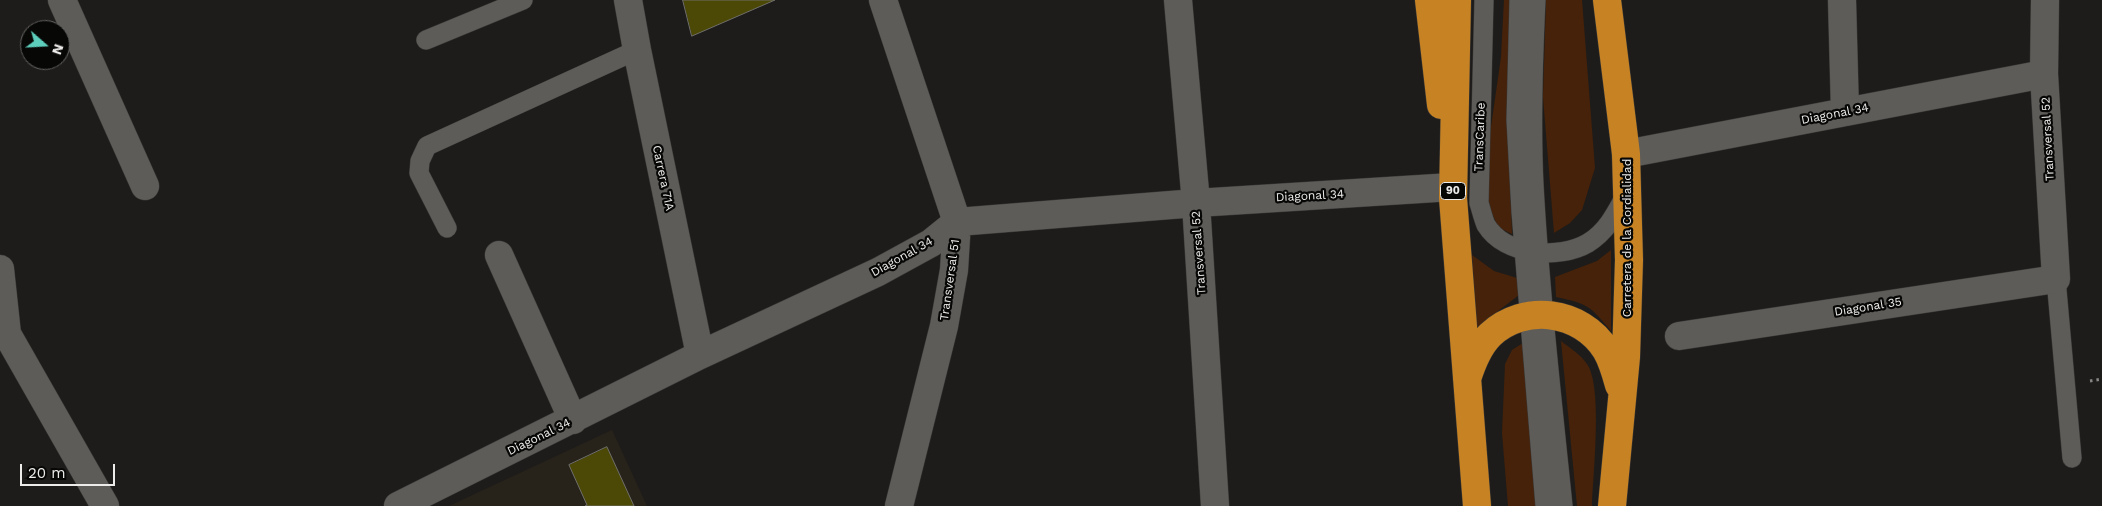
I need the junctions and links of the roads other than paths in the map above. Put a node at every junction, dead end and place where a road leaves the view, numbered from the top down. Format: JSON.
{"nodes":[{"id":1,"x":62,"y":0,"type":"edge"},
{"id":2,"x":523,"y":0,"type":"edge"},
{"id":3,"x":628,"y":0,"type":"edge"},
{"id":4,"x":883,"y":0,"type":"edge"},
{"id":5,"x":1178,"y":0,"type":"edge"},
{"id":6,"x":1429,"y":0,"type":"edge"},
{"id":7,"x":1457,"y":0,"type":"edge"},
{"id":8,"x":1484,"y":0,"type":"edge"},
{"id":9,"x":1519,"y":0,"type":"edge"},
{"id":10,"x":1536,"y":0,"type":"edge"},
{"id":11,"x":1607,"y":0,"type":"edge"},
{"id":12,"x":1842,"y":0,"type":"edge"},
{"id":13,"x":2045,"y":0,"type":"edge"},
{"id":14,"x":426,"y":40,"type":"dead end"},
{"id":15,"x":637,"y":50,"type":"junction"},
{"id":16,"x":2044,"y":74,"type":"junction"},
{"id":17,"x":1845,"y":112,"type":"junction"},
{"id":18,"x":1626,"y":154,"type":"junction"},
{"id":19,"x":145,"y":186,"type":"dead end"},
{"id":20,"x":1452,"y":193,"type":"junction"},
{"id":21,"x":1196,"y":202,"type":"junction"},
{"id":22,"x":957,"y":222,"type":"junction"},
{"id":23,"x":447,"y":228,"type":"dead end"},
{"id":24,"x":1532,"y":252,"type":"junction"},
{"id":25,"x":499,"y":255,"type":"dead end"},
{"id":26,"x":0,"y":269,"type":"edge"},
{"id":27,"x":2056,"y":279,"type":"junction"},
{"id":28,"x":1537,"y":314,"type":"junction"},
{"id":29,"x":1679,"y":336,"type":"dead end"},
{"id":30,"x":700,"y":355,"type":"junction"},
{"id":31,"x":1466,"y":381,"type":"junction"},
{"id":32,"x":1622,"y":394,"type":"junction"},
{"id":33,"x":573,"y":420,"type":"junction"},
{"id":34,"x":2072,"y":458,"type":"dead end"},
{"id":35,"x":105,"y":506,"type":"edge"},
{"id":36,"x":398,"y":506,"type":"edge"},
{"id":37,"x":899,"y":506,"type":"edge"},
{"id":38,"x":1215,"y":506,"type":"edge"},
{"id":39,"x":1476,"y":506,"type":"edge"},
{"id":40,"x":1545,"y":506,"type":"edge"},
{"id":41,"x":1563,"y":506,"type":"edge"},
{"id":42,"x":1612,"y":506,"type":"edge"}],
"edges":[{"from":1,"to":19,"type":"street"},
{"from":2,"to":14,"type":"lane"},
{"from":3,"to":15,"type":"street","name":"Carrera 71A"},
{"from":4,"to":22,"type":"street","name":"Transversal 51"},
{"from":5,"to":21,"type":"street","name":"Transversal 52"},
{"from":6,"to":20,"type":"highway"},
{"from":7,"to":20,"type":"highway","number":"90"},
{"from":8,"to":24,"type":"lane","name":"TransCaribe"},
{"from":9,"to":24,"type":"lane"},
{"from":10,"to":24,"type":"lane"},
{"from":11,"to":18,"type":"highway","name":"Carretera de la Cordialidad"},
{"from":12,"to":17,"type":"street"},
{"from":13,"to":16,"type":"street","name":"Transversal 52"},
{"from":15,"to":23,"type":"lane"},
{"from":15,"to":30,"type":"street","name":"Carrera 71A"},
{"from":16,"to":17,"type":"street","name":"Diagonal 34"},
{"from":16,"to":27,"type":"street","name":"Transversal 52"},
{"from":17,"to":18,"type":"street","name":"Diagonal 34"},
{"from":18,"to":24,"type":"lane"},
{"from":18,"to":32,"type":"highway","name":"Carretera de la Cordialidad"},
{"from":20,"to":21,"type":"street","name":"Diagonal 34"},
{"from":20,"to":31,"type":"highway","number":"90"},
{"from":21,"to":22,"type":"street","name":"Diagonal 34"},
{"from":21,"to":38,"type":"street","name":"Transversal 52"},
{"from":22,"to":30,"type":"street","name":"Diagonal 34"},
{"from":22,"to":37,"type":"street","name":"Transversal 51"},
{"from":24,"to":28,"type":"lane"},
{"from":25,"to":33,"type":"street"},
{"from":26,"to":35,"type":"street"},
{"from":27,"to":29,"type":"street","name":"Diagonal 35"},
{"from":27,"to":34,"type":"lane"},
{"from":28,"to":31,"type":"highway"},
{"from":28,"to":32,"type":"highway"},
{"from":28,"to":40,"type":"lane"},
{"from":28,"to":41,"type":"lane"},
{"from":30,"to":33,"type":"street","name":"Diagonal 34"},
{"from":31,"to":39,"type":"highway","number":"90"},
{"from":32,"to":42,"type":"highway","name":"Carretera de la Cordialidad"},
{"from":33,"to":36,"type":"street","name":"Diagonal 34"}]}
